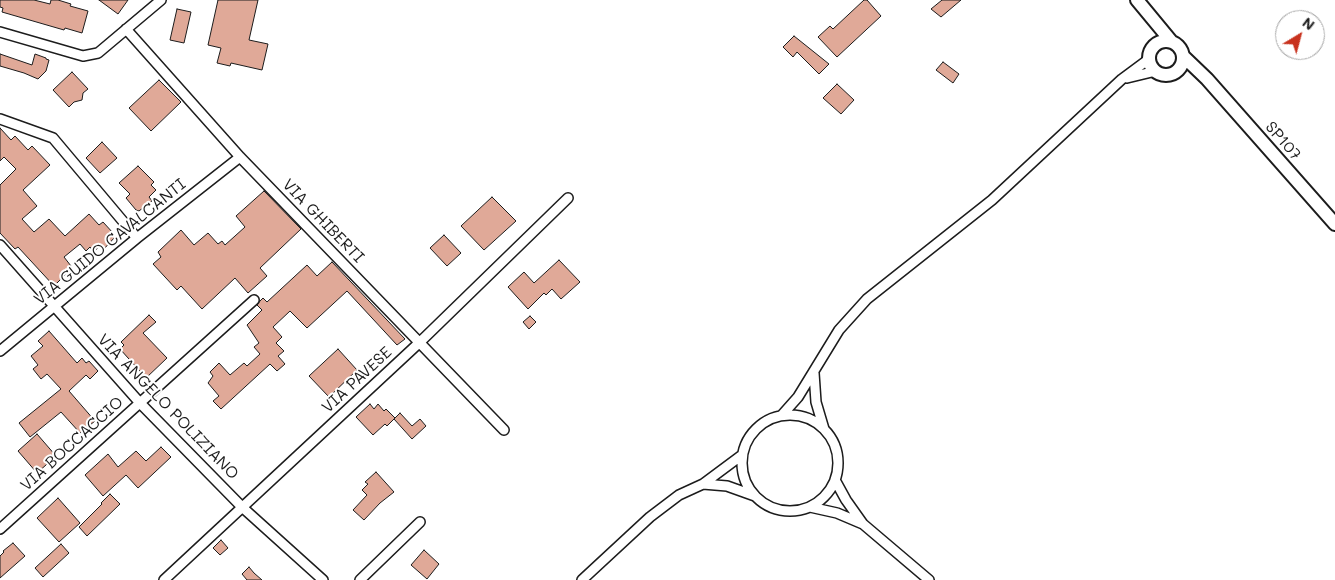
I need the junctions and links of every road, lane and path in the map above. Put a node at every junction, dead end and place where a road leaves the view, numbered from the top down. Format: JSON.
{"nodes":[{"id":1,"x":161,"y":0,"type":"edge"},
{"id":2,"x":1137,"y":0,"type":"edge"},
{"id":3,"x":1153,"y":21,"type":"junction"},
{"id":4,"x":126,"y":29,"type":"junction"},
{"id":5,"x":0,"y":32,"type":"edge"},
{"id":6,"x":1171,"y":42,"type":"junction"},
{"id":7,"x":1156,"y":44,"type":"junction"},
{"id":8,"x":1149,"y":59,"type":"junction"},
{"id":9,"x":1181,"y":62,"type":"junction"},
{"id":10,"x":1156,"y":71,"type":"junction"},
{"id":11,"x":1122,"y":79,"type":"junction"},
{"id":12,"x":0,"y":120,"type":"edge"},
{"id":13,"x":240,"y":157,"type":"junction"},
{"id":14,"x":568,"y":198,"type":"dead end"},
{"id":15,"x":1335,"y":224,"type":"edge"},
{"id":16,"x":137,"y":238,"type":"junction"},
{"id":17,"x":0,"y":246,"type":"edge"},
{"id":18,"x":254,"y":300,"type":"dead end"},
{"id":19,"x":54,"y":308,"type":"junction"},
{"id":20,"x":420,"y":342,"type":"junction"},
{"id":21,"x":0,"y":351,"type":"edge"},
{"id":22,"x":814,"y":373,"type":"junction"},
{"id":23,"x":140,"y":403,"type":"junction"},
{"id":24,"x":782,"y":415,"type":"junction"},
{"id":25,"x":824,"y":429,"type":"junction"},
{"id":26,"x":504,"y":430,"type":"dead end"},
{"id":27,"x":742,"y":455,"type":"junction"},
{"id":28,"x":835,"y":480,"type":"junction"},
{"id":29,"x":703,"y":484,"type":"junction"},
{"id":30,"x":755,"y":496,"type":"junction"},
{"id":31,"x":242,"y":507,"type":"junction"},
{"id":32,"x":810,"y":507,"type":"junction"},
{"id":33,"x":420,"y":522,"type":"dead end"},
{"id":34,"x":863,"y":524,"type":"junction"},
{"id":35,"x":0,"y":529,"type":"edge"},
{"id":36,"x":164,"y":580,"type":"edge"},
{"id":37,"x":323,"y":580,"type":"edge"},
{"id":38,"x":360,"y":580,"type":"edge"},
{"id":39,"x":582,"y":580,"type":"edge"},
{"id":40,"x":929,"y":580,"type":"edge"}],
"edges":[{"from":1,"to":4,"type":"street"},
{"from":2,"to":3,"type":"street"},
{"from":3,"to":6,"type":"street"},
{"from":3,"to":7,"type":"street"},
{"from":4,"to":5,"type":"street"},
{"from":4,"to":13,"type":"street","name":"VIA GHIBERTI"},
{"from":6,"to":7,"type":"street"},
{"from":6,"to":9,"type":"street"},
{"from":7,"to":8,"type":"street"},
{"from":8,"to":10,"type":"street"},
{"from":8,"to":11,"type":"street"},
{"from":9,"to":10,"type":"street"},
{"from":9,"to":15,"type":"street","name":"SP107","number":"SP107"},
{"from":10,"to":11,"type":"street"},
{"from":11,"to":22,"type":"street"},
{"from":12,"to":16,"type":"street"},
{"from":13,"to":16,"type":"street","name":"VIA GUIDO CAVALCANTI"},
{"from":13,"to":20,"type":"street","name":"VIA GHIBERTI"},
{"from":14,"to":20,"type":"street","name":"VIA PAVESE"},
{"from":16,"to":19,"type":"street","name":"VIA GUIDO CAVALCANTI"},
{"from":17,"to":19,"type":"street","name":"VIA ANGELO POLIZIANO"},
{"from":18,"to":23,"type":"street","name":"VIA BOCCACCIO"},
{"from":19,"to":21,"type":"street","name":"VIA GUIDO CAVALCANTI"},
{"from":19,"to":23,"type":"street","name":"VIA ANGELO POLIZIANO"},
{"from":20,"to":26,"type":"street","name":"VIA GHIBERTI"},
{"from":20,"to":31,"type":"street","name":"VIA PAVESE"},
{"from":22,"to":24,"type":"street"},
{"from":22,"to":25,"type":"street"},
{"from":23,"to":31,"type":"street","name":"VIA ANGELO POLIZIANO"},
{"from":23,"to":35,"type":"street","name":"VIA BOCCACCIO"},
{"from":24,"to":25,"type":"street"},
{"from":24,"to":27,"type":"street"},
{"from":25,"to":28,"type":"street"},
{"from":27,"to":29,"type":"street"},
{"from":27,"to":30,"type":"street"},
{"from":28,"to":32,"type":"street"},
{"from":28,"to":34,"type":"street"},
{"from":29,"to":30,"type":"street"},
{"from":29,"to":39,"type":"street"},
{"from":30,"to":32,"type":"street"},
{"from":31,"to":36,"type":"street","name":"VIA PAVESE"},
{"from":31,"to":37,"type":"street","name":"VIA ANGELO POLIZIANO"},
{"from":32,"to":34,"type":"street"},
{"from":33,"to":38,"type":"street"},
{"from":34,"to":40,"type":"street"}]}
